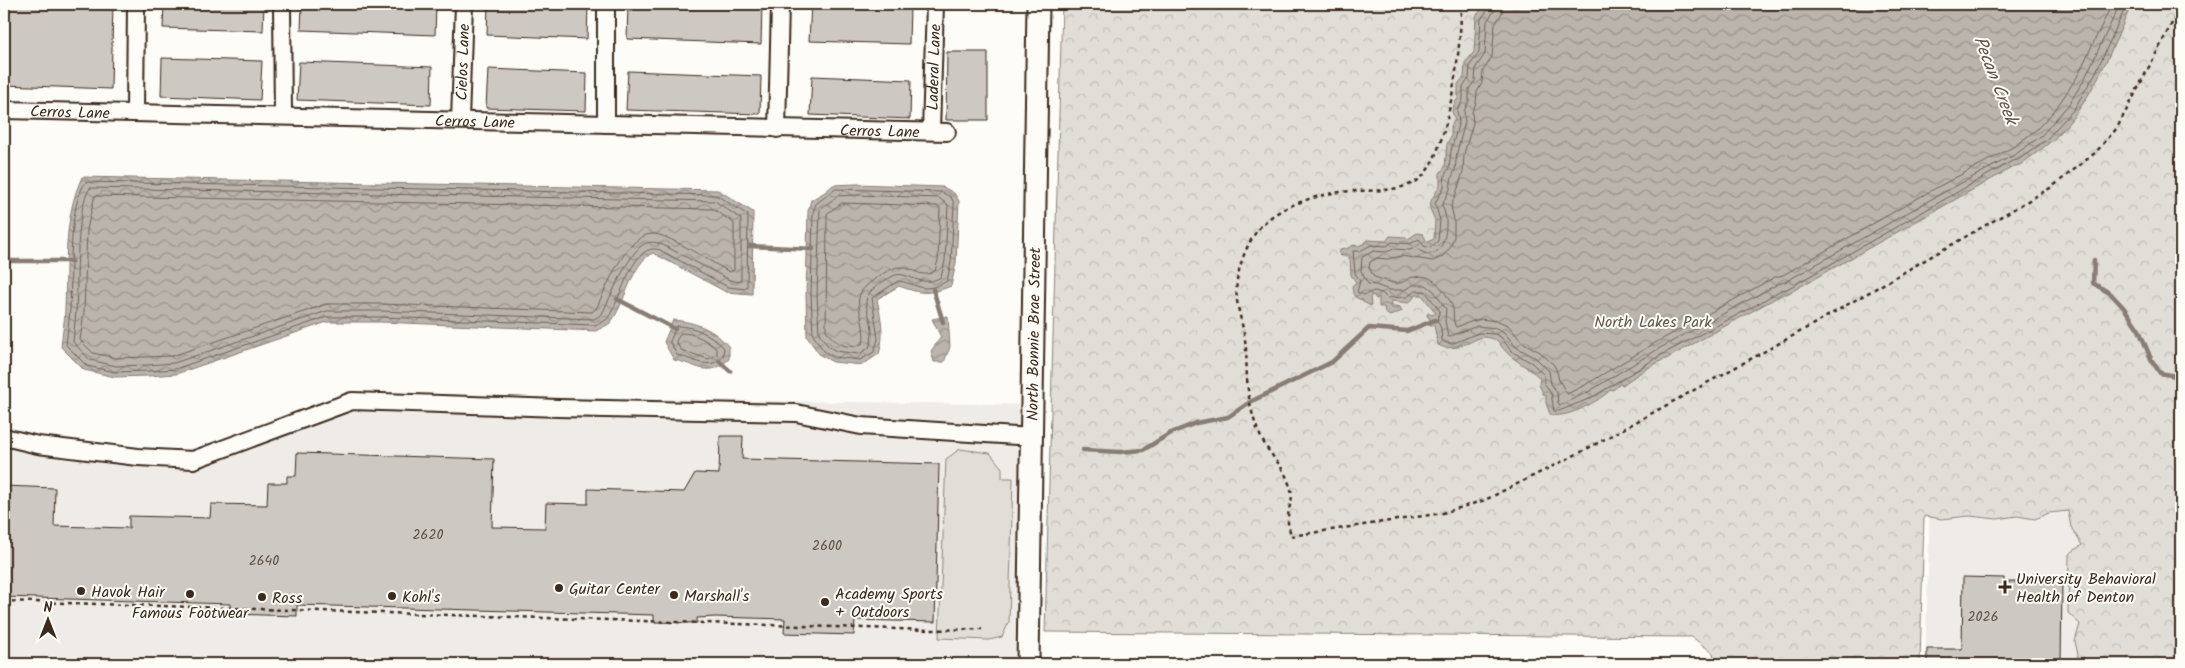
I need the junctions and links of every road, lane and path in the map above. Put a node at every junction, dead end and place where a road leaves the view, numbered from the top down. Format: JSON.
{"nodes":[{"id":1,"x":136,"y":4,"type":"edge"},
{"id":2,"x":282,"y":4,"type":"edge"},
{"id":3,"x":464,"y":4,"type":"edge"},
{"id":4,"x":606,"y":4,"type":"edge"},
{"id":5,"x":780,"y":4,"type":"edge"},
{"id":6,"x":935,"y":4,"type":"edge"},
{"id":7,"x":1038,"y":4,"type":"edge"},
{"id":8,"x":1461,"y":4,"type":"edge"},
{"id":9,"x":2181,"y":6,"type":"edge"},
{"id":10,"x":4,"y":110,"type":"edge"},
{"id":11,"x":135,"y":112,"type":"junction"},
{"id":12,"x":283,"y":116,"type":"junction"},
{"id":13,"x":460,"y":120,"type":"junction"},
{"id":14,"x":606,"y":124,"type":"junction"},
{"id":15,"x":777,"y":129,"type":"junction"},
{"id":16,"x":939,"y":132,"type":"joint"},
{"id":17,"x":4,"y":437,"type":"edge"},
{"id":18,"x":1032,"y":437,"type":"junction"},
{"id":19,"x":4,"y":601,"type":"edge"},
{"id":20,"x":982,"y":629,"type":"dead end"},
{"id":21,"x":1028,"y":664,"type":"edge"}],
"edges":[{"from":1,"to":11,"type":"street"},
{"from":2,"to":12,"type":"street"},
{"from":3,"to":13,"type":"street","name":"Cielos Lane"},
{"from":4,"to":14,"type":"street"},
{"from":5,"to":15,"type":"street"},
{"from":6,"to":16,"type":"street","name":"Laderal Lane"},
{"from":7,"to":18,"type":"main road","name":"North Bonnie Brae Street"},
{"from":8,"to":9,"type":"path"},
{"from":10,"to":11,"type":"street","name":"Cerros Lane"},
{"from":11,"to":12,"type":"street","name":"Cerros Lane"},
{"from":12,"to":13,"type":"street","name":"Cerros Lane"},
{"from":13,"to":14,"type":"street","name":"Cerros Lane"},
{"from":14,"to":15,"type":"street","name":"Cerros Lane"},
{"from":15,"to":16,"type":"street","name":"Cerros Lane"},
{"from":17,"to":18,"type":"street"},
{"from":18,"to":21,"type":"main road","name":"North Bonnie Brae Street"},
{"from":19,"to":20,"type":"path"}]}
